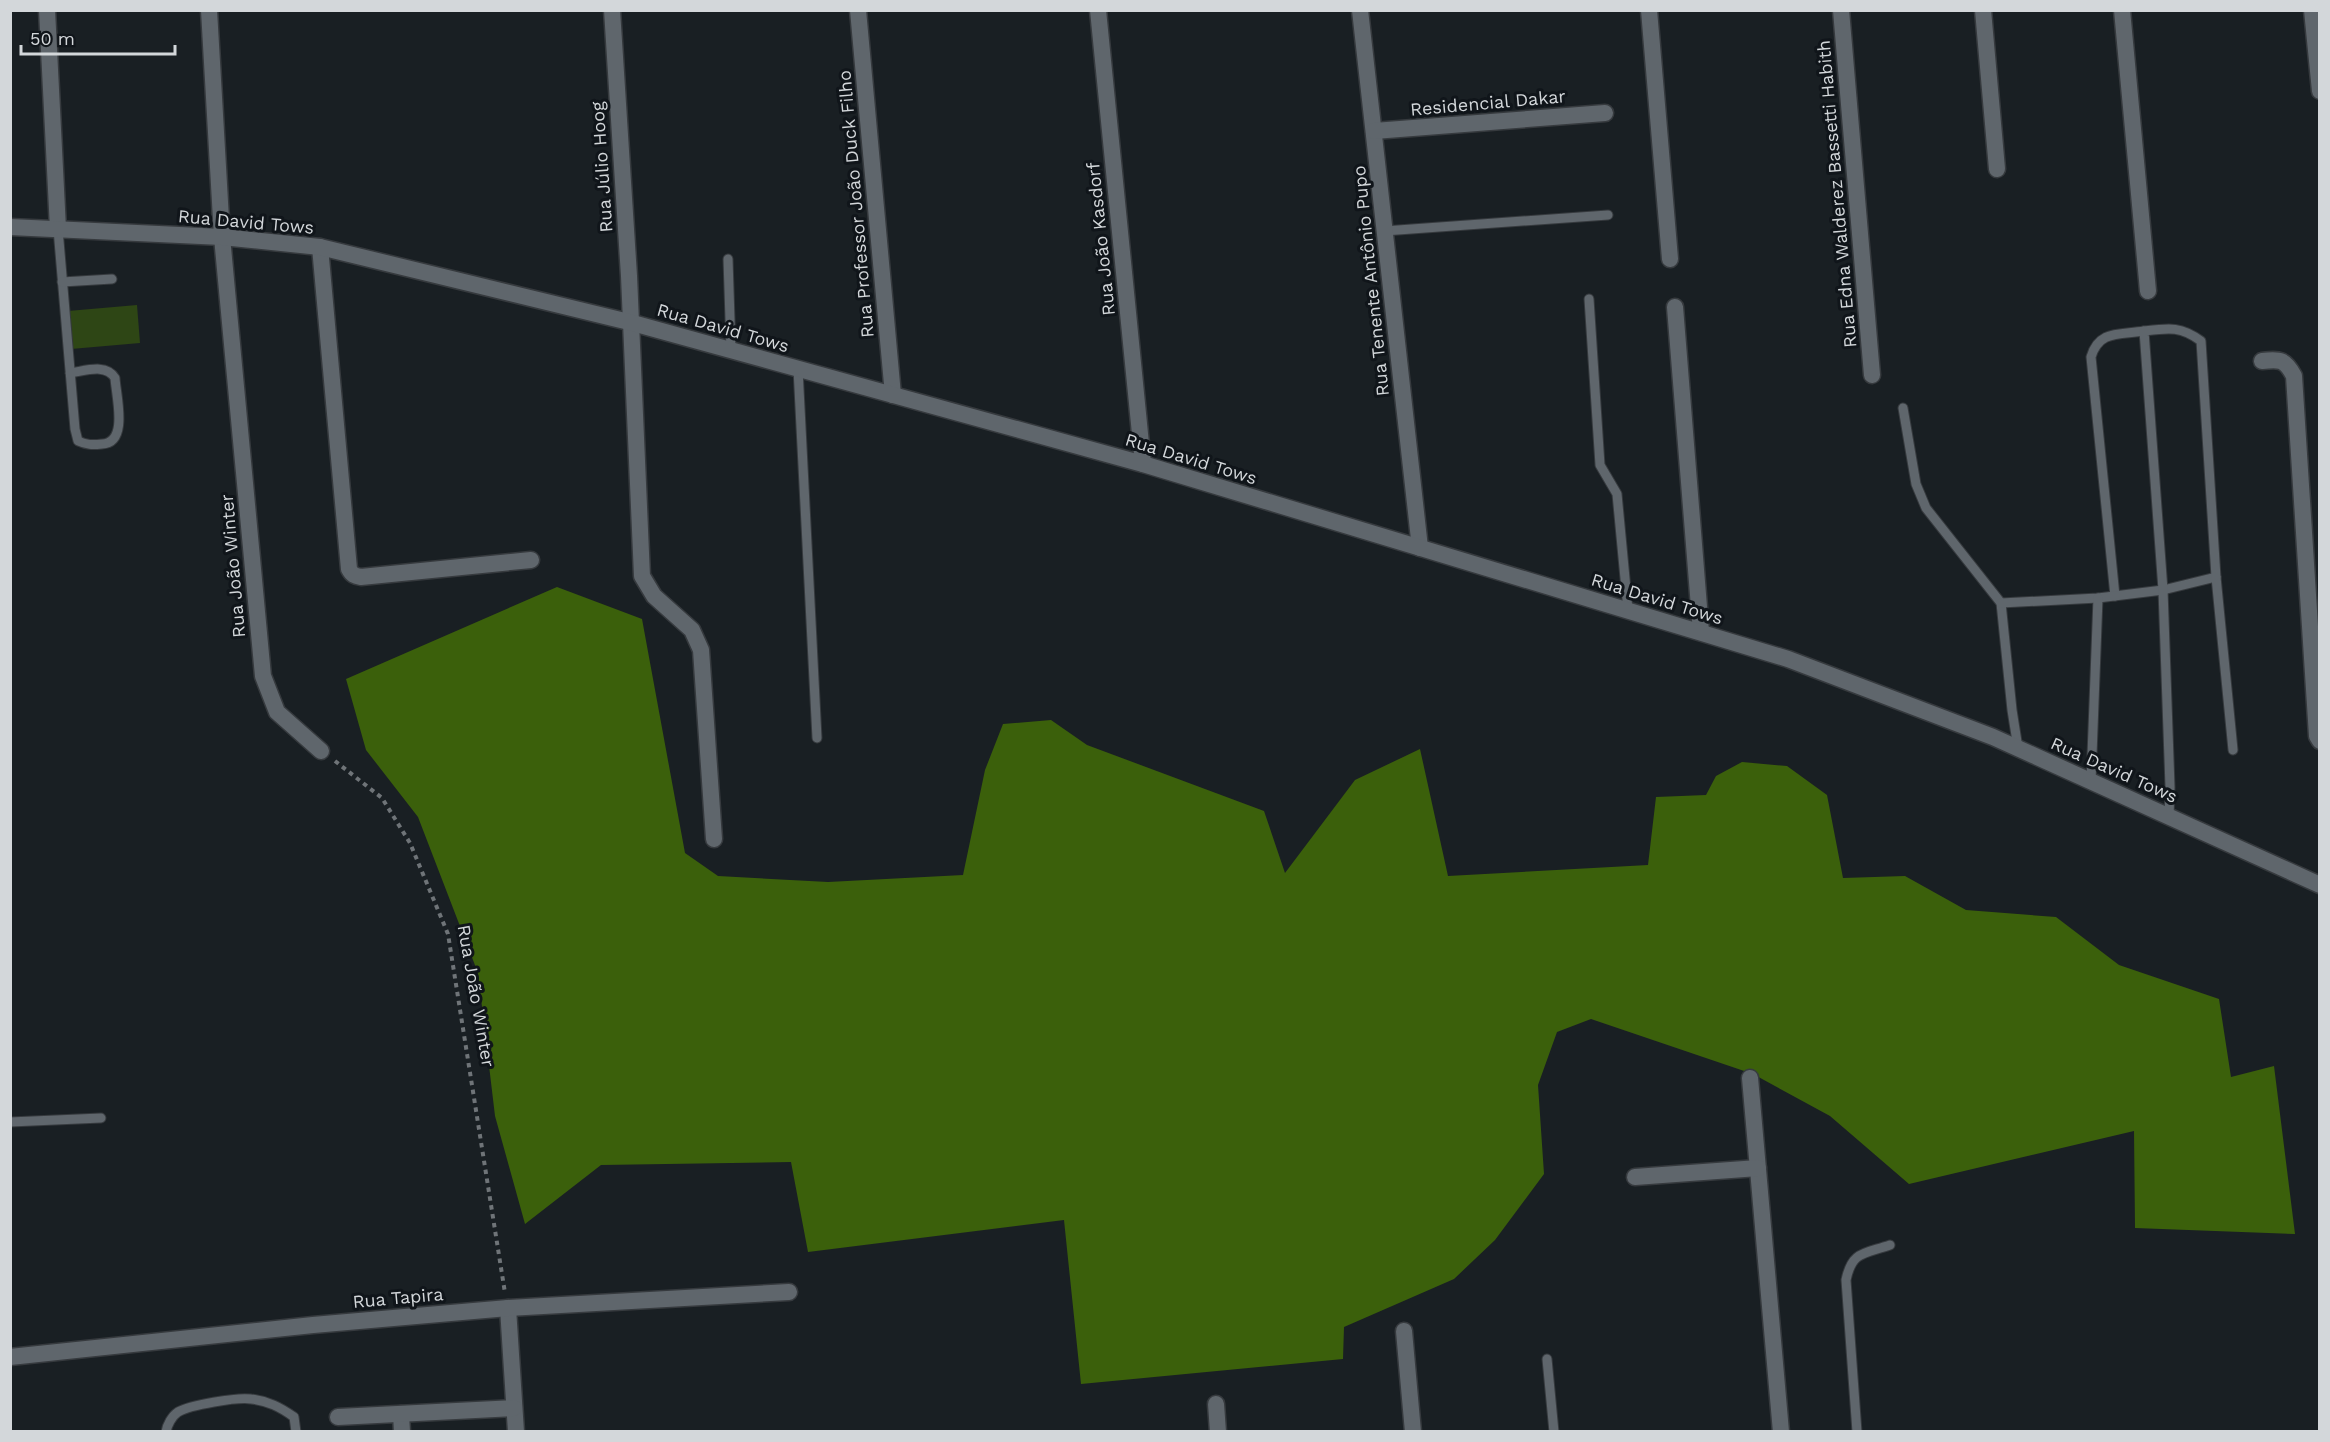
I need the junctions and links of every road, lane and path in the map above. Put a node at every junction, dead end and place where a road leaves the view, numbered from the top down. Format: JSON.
{"nodes":[{"id":1,"x":46,"y":10,"type":"edge"},
{"id":2,"x":209,"y":10,"type":"edge"},
{"id":3,"x":612,"y":10,"type":"edge"},
{"id":4,"x":858,"y":10,"type":"edge"},
{"id":5,"x":1098,"y":10,"type":"edge"},
{"id":6,"x":1360,"y":10,"type":"edge"},
{"id":7,"x":1649,"y":10,"type":"edge"},
{"id":8,"x":1841,"y":10,"type":"edge"},
{"id":9,"x":1983,"y":10,"type":"edge"},
{"id":10,"x":2122,"y":10,"type":"edge"},
{"id":11,"x":2312,"y":10,"type":"edge"},
{"id":12,"x":2319,"y":91,"type":"edge"},
{"id":13,"x":1605,"y":113,"type":"dead end"},
{"id":14,"x":1374,"y":131,"type":"junction"},
{"id":15,"x":1997,"y":169,"type":"dead end"},
{"id":16,"x":1608,"y":215,"type":"dead end"},
{"id":17,"x":10,"y":227,"type":"edge"},
{"id":18,"x":58,"y":229,"type":"junction"},
{"id":19,"x":1384,"y":231,"type":"junction"},
{"id":20,"x":222,"y":237,"type":"junction"},
{"id":21,"x":320,"y":247,"type":"junction"},
{"id":22,"x":728,"y":259,"type":"dead end"},
{"id":23,"x":1670,"y":259,"type":"dead end"},
{"id":24,"x":111,"y":279,"type":"dead end"},
{"id":25,"x":62,"y":282,"type":"junction"},
{"id":26,"x":2148,"y":291,"type":"dead end"},
{"id":27,"x":1588,"y":299,"type":"dead end"},
{"id":28,"x":1675,"y":307,"type":"dead end"},
{"id":29,"x":629,"y":322,"type":"junction"},
{"id":30,"x":2144,"y":331,"type":"junction"},
{"id":31,"x":731,"y":350,"type":"junction"},
{"id":32,"x":2262,"y":360,"type":"dead end"},
{"id":33,"x":798,"y":369,"type":"junction"},
{"id":34,"x":70,"y":373,"type":"junction"},
{"id":35,"x":1872,"y":375,"type":"dead end"},
{"id":36,"x":893,"y":394,"type":"junction"},
{"id":37,"x":1903,"y":408,"type":"dead end"},
{"id":38,"x":1143,"y":464,"type":"junction"},
{"id":39,"x":1420,"y":548,"type":"junction"},
{"id":40,"x":531,"y":560,"type":"dead end"},
{"id":41,"x":2216,"y":578,"type":"junction"},
{"id":42,"x":2163,"y":590,"type":"junction"},
{"id":43,"x":2115,"y":596,"type":"junction"},
{"id":44,"x":2098,"y":598,"type":"junction"},
{"id":45,"x":2001,"y":603,"type":"junction"},
{"id":46,"x":1628,"y":610,"type":"junction"},
{"id":47,"x":1701,"y":632,"type":"junction"},
{"id":48,"x":817,"y":738,"type":"dead end"},
{"id":49,"x":2319,"y":741,"type":"edge"},
{"id":50,"x":2018,"y":748,"type":"junction"},
{"id":51,"x":2233,"y":750,"type":"dead end"},
{"id":52,"x":321,"y":751,"type":"joint"},
{"id":53,"x":2091,"y":781,"type":"junction"},
{"id":54,"x":2169,"y":817,"type":"junction"},
{"id":55,"x":714,"y":839,"type":"dead end"},
{"id":56,"x":2319,"y":885,"type":"edge"},
{"id":57,"x":1750,"y":1078,"type":"dead end"},
{"id":58,"x":101,"y":1118,"type":"dead end"},
{"id":59,"x":10,"y":1122,"type":"edge"},
{"id":60,"x":1758,"y":1168,"type":"junction"},
{"id":61,"x":1635,"y":1177,"type":"dead end"},
{"id":62,"x":1890,"y":1245,"type":"dead end"},
{"id":63,"x":789,"y":1292,"type":"dead end"},
{"id":64,"x":508,"y":1308,"type":"junction"},
{"id":65,"x":1404,"y":1331,"type":"dead end"},
{"id":66,"x":10,"y":1357,"type":"edge"},
{"id":67,"x":1547,"y":1359,"type":"dead end"},
{"id":68,"x":1216,"y":1404,"type":"dead end"},
{"id":69,"x":514,"y":1408,"type":"junction"},
{"id":70,"x":401,"y":1414,"type":"junction"},
{"id":71,"x":338,"y":1417,"type":"dead end"},
{"id":72,"x":165,"y":1431,"type":"edge"},
{"id":73,"x":296,"y":1431,"type":"edge"},
{"id":74,"x":402,"y":1431,"type":"edge"},
{"id":75,"x":516,"y":1431,"type":"edge"},
{"id":76,"x":1218,"y":1431,"type":"edge"},
{"id":77,"x":1413,"y":1431,"type":"edge"},
{"id":78,"x":1554,"y":1431,"type":"edge"},
{"id":79,"x":1781,"y":1431,"type":"edge"},
{"id":80,"x":1857,"y":1431,"type":"edge"}],
"edges":[{"from":1,"to":18,"type":"street"},
{"from":2,"to":20,"type":"street","name":"Rua João Winter"},
{"from":3,"to":29,"type":"street","name":"Rua Júlio Hoog"},
{"from":4,"to":36,"type":"street","name":"Rua Professor João Duck Filho"},
{"from":5,"to":38,"type":"street","name":"Rua João Kasdorf"},
{"from":6,"to":14,"type":"street","name":"Rua Tenente Antônio Pupo"},
{"from":7,"to":23,"type":"street"},
{"from":8,"to":35,"type":"street","name":"Rua Edna Walderez Bassetti Habith"},
{"from":9,"to":15,"type":"street"},
{"from":10,"to":26,"type":"street"},
{"from":11,"to":12,"type":"street"},
{"from":13,"to":14,"type":"street","name":"Residencial Dakar"},
{"from":14,"to":19,"type":"street","name":"Rua Tenente Antônio Pupo"},
{"from":16,"to":19,"type":"lane"},
{"from":17,"to":18,"type":"street","name":"Rua David Tows"},
{"from":18,"to":20,"type":"street","name":"Rua David Tows"},
{"from":18,"to":25,"type":"lane"},
{"from":19,"to":39,"type":"street","name":"Rua Tenente Antônio Pupo"},
{"from":20,"to":21,"type":"street","name":"Rua David Tows"},
{"from":20,"to":52,"type":"street","name":"Rua João Winter"},
{"from":21,"to":29,"type":"street","name":"Rua David Tows"},
{"from":21,"to":40,"type":"street"},
{"from":22,"to":31,"type":"lane"},
{"from":24,"to":25,"type":"lane"},
{"from":25,"to":34,"type":"lane"},
{"from":27,"to":46,"type":"lane"},
{"from":28,"to":47,"type":"street"},
{"from":29,"to":31,"type":"street","name":"Rua David Tows"},
{"from":29,"to":55,"type":"street","name":"Rua Júlio Hoog"},
{"from":30,"to":41,"type":"lane"},
{"from":30,"to":42,"type":"lane"},
{"from":30,"to":43,"type":"lane"},
{"from":31,"to":33,"type":"street","name":"Rua David Tows"},
{"from":32,"to":49,"type":"street"},
{"from":33,"to":36,"type":"street","name":"Rua David Tows"},
{"from":33,"to":48,"type":"lane"},
{"from":34,"to":34,"type":"lane"},
{"from":36,"to":38,"type":"street","name":"Rua David Tows"},
{"from":37,"to":45,"type":"lane"},
{"from":38,"to":39,"type":"street","name":"Rua David Tows"},
{"from":39,"to":46,"type":"street","name":"Rua David Tows"},
{"from":41,"to":42,"type":"lane"},
{"from":41,"to":51,"type":"lane"},
{"from":42,"to":43,"type":"lane"},
{"from":42,"to":54,"type":"lane"},
{"from":43,"to":44,"type":"lane"},
{"from":44,"to":45,"type":"lane"},
{"from":44,"to":53,"type":"lane"},
{"from":45,"to":50,"type":"lane"},
{"from":46,"to":47,"type":"street","name":"Rua David Tows"},
{"from":47,"to":50,"type":"street","name":"Rua David Tows"},
{"from":50,"to":53,"type":"street","name":"Rua David Tows"},
{"from":52,"to":64,"type":"path","name":"Rua João Winter"},
{"from":53,"to":54,"type":"street","name":"Rua David Tows"},
{"from":54,"to":56,"type":"street","name":"Rua David Tows"},
{"from":57,"to":60,"type":"street"},
{"from":58,"to":59,"type":"lane"},
{"from":60,"to":61,"type":"street"},
{"from":60,"to":79,"type":"street"},
{"from":62,"to":80,"type":"lane"},
{"from":63,"to":64,"type":"street","name":"Rua Tapira"},
{"from":64,"to":66,"type":"street","name":"Rua Tapira"},
{"from":64,"to":69,"type":"street"},
{"from":65,"to":77,"type":"street"},
{"from":67,"to":78,"type":"lane"},
{"from":68,"to":76,"type":"street"},
{"from":69,"to":70,"type":"street"},
{"from":69,"to":75,"type":"street"},
{"from":70,"to":71,"type":"street"},
{"from":70,"to":74,"type":"street"},
{"from":72,"to":73,"type":"lane"}]}
